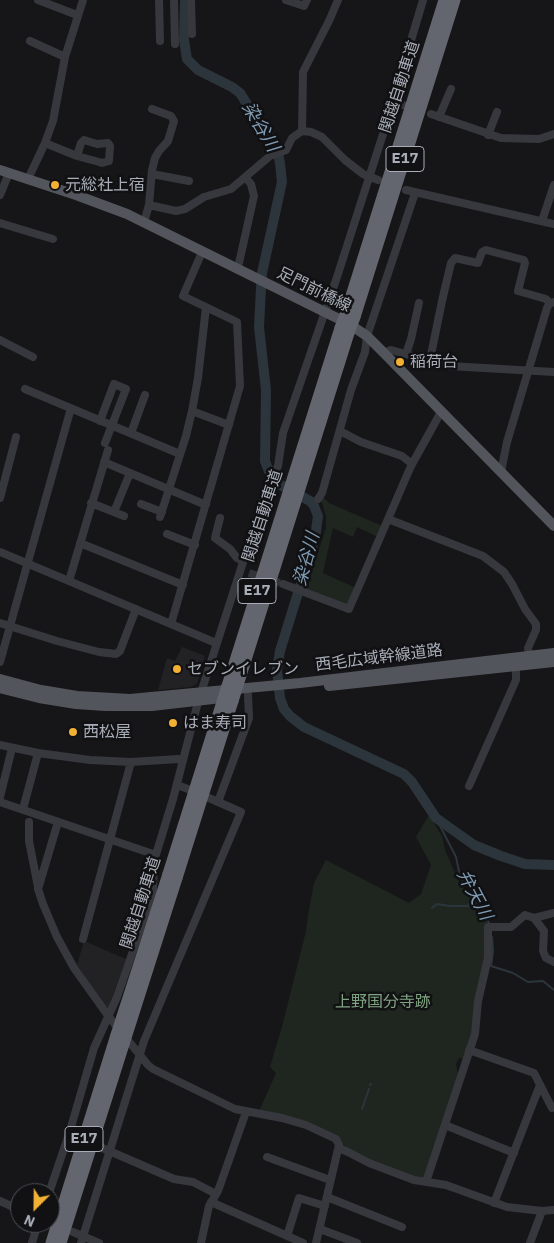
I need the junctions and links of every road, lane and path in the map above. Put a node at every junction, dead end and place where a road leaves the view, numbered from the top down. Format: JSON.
{"nodes":[{"id":1,"x":38,"y":0,"type":"edge"},
{"id":2,"x":84,"y":0,"type":"edge"},
{"id":3,"x":159,"y":0,"type":"edge"},
{"id":4,"x":174,"y":0,"type":"edge"},
{"id":5,"x":191,"y":0,"type":"edge"},
{"id":6,"x":286,"y":0,"type":"edge"},
{"id":7,"x":307,"y":0,"type":"edge"},
{"id":8,"x":423,"y":0,"type":"edge"},
{"id":9,"x":444,"y":0,"type":"edge"},
{"id":10,"x":455,"y":0,"type":"edge"},
{"id":11,"x":336,"y":1,"type":"edge"},
{"id":12,"x":77,"y":15,"type":"junction"},
{"id":13,"x":192,"y":34,"type":"dead end"},
{"id":14,"x":30,"y":41,"type":"dead end"},
{"id":15,"x":160,"y":41,"type":"dead end"},
{"id":16,"x":175,"y":44,"type":"dead end"},
{"id":17,"x":65,"y":57,"type":"junction"},
{"id":18,"x":451,"y":89,"type":"dead end"},
{"id":19,"x":393,"y":103,"type":"junction"},
{"id":20,"x":403,"y":105,"type":"dead end"},
{"id":21,"x":152,"y":109,"type":"dead end"},
{"id":22,"x":497,"y":112,"type":"dead end"},
{"id":23,"x":430,"y":114,"type":"dead end"},
{"id":24,"x":439,"y":117,"type":"junction"},
{"id":25,"x":302,"y":131,"type":"junction"},
{"id":26,"x":554,"y":134,"type":"edge"},
{"id":27,"x":488,"y":135,"type":"junction"},
{"id":28,"x":45,"y":143,"type":"junction"},
{"id":29,"x":77,"y":156,"type":"junction"},
{"id":30,"x":5,"y":172,"type":"edge"},
{"id":31,"x":152,"y":174,"type":"junction"},
{"id":32,"x":245,"y":177,"type":"junction"},
{"id":33,"x":369,"y":177,"type":"junction"},
{"id":34,"x":28,"y":179,"type":"junction"},
{"id":35,"x":378,"y":180,"type":"dead end"},
{"id":36,"x":189,"y":181,"type":"dead end"},
{"id":37,"x":554,"y":185,"type":"edge"},
{"id":38,"x":406,"y":190,"type":"dead end"},
{"id":39,"x":415,"y":192,"type":"junction"},
{"id":40,"x":0,"y":195,"type":"edge"},
{"id":41,"x":149,"y":206,"type":"junction"},
{"id":42,"x":542,"y":221,"type":"junction"},
{"id":43,"x":144,"y":222,"type":"junction"},
{"id":44,"x":0,"y":223,"type":"edge"},
{"id":45,"x":554,"y":224,"type":"edge"},
{"id":46,"x":53,"y":239,"type":"dead end"},
{"id":47,"x":202,"y":252,"type":"junction"},
{"id":48,"x":236,"y":269,"type":"junction"},
{"id":49,"x":552,"y":302,"type":"edge"},
{"id":50,"x":419,"y":303,"type":"dead end"},
{"id":51,"x":206,"y":307,"type":"junction"},
{"id":52,"x":324,"y":310,"type":"junction"},
{"id":53,"x":350,"y":315,"type":"junction"},
{"id":54,"x":367,"y":336,"type":"junction"},
{"id":55,"x":0,"y":340,"type":"edge"},
{"id":56,"x":384,"y":352,"type":"junction"},
{"id":57,"x":406,"y":354,"type":"junction"},
{"id":58,"x":33,"y":357,"type":"dead end"},
{"id":59,"x":430,"y":360,"type":"junction"},
{"id":60,"x":528,"y":371,"type":"junction"},
{"id":61,"x":554,"y":372,"type":"edge"},
{"id":62,"x":25,"y":389,"type":"dead end"},
{"id":63,"x":146,"y":395,"type":"dead end"},
{"id":64,"x":71,"y":408,"type":"junction"},
{"id":65,"x":192,"y":411,"type":"junction"},
{"id":66,"x":441,"y":412,"type":"junction"},
{"id":67,"x":100,"y":421,"type":"junction"},
{"id":68,"x":112,"y":425,"type":"junction"},
{"id":69,"x":229,"y":425,"type":"junction"},
{"id":70,"x":340,"y":431,"type":"junction"},
{"id":71,"x":131,"y":433,"type":"junction"},
{"id":72,"x":16,"y":437,"type":"dead end"},
{"id":73,"x":180,"y":454,"type":"junction"},
{"id":74,"x":104,"y":462,"type":"junction"},
{"id":75,"x":412,"y":464,"type":"junction"},
{"id":76,"x":4,"y":466,"type":"edge"},
{"id":77,"x":501,"y":472,"type":"junction"},
{"id":78,"x":130,"y":473,"type":"junction"},
{"id":79,"x":168,"y":489,"type":"junction"},
{"id":80,"x":0,"y":498,"type":"edge"},
{"id":81,"x":318,"y":498,"type":"dead end"},
{"id":82,"x":91,"y":502,"type":"junction"},
{"id":83,"x":141,"y":504,"type":"dead end"},
{"id":84,"x":206,"y":505,"type":"junction"},
{"id":85,"x":114,"y":512,"type":"junction"},
{"id":86,"x":124,"y":516,"type":"dead end"},
{"id":87,"x":220,"y":518,"type":"dead end"},
{"id":88,"x":388,"y":519,"type":"junction"},
{"id":89,"x":553,"y":524,"type":"edge"},
{"id":90,"x":167,"y":534,"type":"dead end"},
{"id":91,"x":80,"y":542,"type":"junction"},
{"id":92,"x":195,"y":545,"type":"junction"},
{"id":93,"x":0,"y":552,"type":"edge"},
{"id":94,"x":243,"y":561,"type":"junction"},
{"id":95,"x":27,"y":564,"type":"junction"},
{"id":96,"x":240,"y":570,"type":"junction"},
{"id":97,"x":249,"y":573,"type":"tunnel mouth"},
{"id":98,"x":69,"y":581,"type":"junction"},
{"id":99,"x":283,"y":584,"type":"tunnel mouth"},
{"id":100,"x":183,"y":585,"type":"junction"},
{"id":101,"x":136,"y":609,"type":"junction"},
{"id":102,"x":0,"y":623,"type":"edge"},
{"id":103,"x":171,"y":624,"type":"junction"},
{"id":104,"x":10,"y":626,"type":"junction"},
{"id":105,"x":216,"y":642,"type":"junction"},
{"id":106,"x":554,"y":653,"type":"edge"},
{"id":107,"x":529,"y":655,"type":"junction"},
{"id":108,"x":0,"y":662,"type":"edge"},
{"id":109,"x":554,"y":662,"type":"edge"},
{"id":110,"x":516,"y":666,"type":"junction"},
{"id":111,"x":0,"y":680,"type":"edge"},
{"id":112,"x":0,"y":688,"type":"edge"},
{"id":113,"x":287,"y":688,"type":"junction"},
{"id":114,"x":270,"y":690,"type":"junction"},
{"id":115,"x":248,"y":695,"type":"junction"},
{"id":116,"x":200,"y":697,"type":"junction"},
{"id":117,"x":0,"y":745,"type":"edge"},
{"id":118,"x":12,"y":748,"type":"junction"},
{"id":119,"x":38,"y":753,"type":"junction"},
{"id":120,"x":183,"y":760,"type":"junction"},
{"id":121,"x":131,"y":762,"type":"junction"},
{"id":122,"x":177,"y":785,"type":"junction"},
{"id":123,"x":469,"y":786,"type":"dead end"},
{"id":124,"x":188,"y":789,"type":"dead end"},
{"id":125,"x":0,"y":797,"type":"edge"},
{"id":126,"x":210,"y":798,"type":"dead end"},
{"id":127,"x":0,"y":802,"type":"edge"},
{"id":128,"x":218,"y":802,"type":"junction"},
{"id":129,"x":22,"y":809,"type":"junction"},
{"id":130,"x":29,"y":822,"type":"dead end"},
{"id":131,"x":58,"y":822,"type":"junction"},
{"id":132,"x":109,"y":839,"type":"junction"},
{"id":133,"x":156,"y":855,"type":"junction"},
{"id":134,"x":38,"y":889,"type":"junction"},
{"id":135,"x":554,"y":913,"type":"edge"},
{"id":136,"x":534,"y":918,"type":"junction"},
{"id":137,"x":83,"y":939,"type":"dead end"},
{"id":138,"x":554,"y":962,"type":"edge"},
{"id":139,"x":109,"y":1017,"type":"junction"},
{"id":140,"x":120,"y":1040,"type":"junction"},
{"id":141,"x":469,"y":1050,"type":"junction"},
{"id":142,"x":139,"y":1054,"type":"junction"},
{"id":143,"x":540,"y":1085,"type":"junction"},
{"id":144,"x":552,"y":1108,"type":"dead end"},
{"id":145,"x":246,"y":1112,"type":"junction"},
{"id":146,"x":445,"y":1125,"type":"junction"},
{"id":147,"x":69,"y":1134,"type":"junction"},
{"id":148,"x":77,"y":1138,"type":"dead end"},
{"id":149,"x":339,"y":1145,"type":"junction"},
{"id":150,"x":100,"y":1147,"type":"dead end"},
{"id":151,"x":109,"y":1151,"type":"junction"},
{"id":152,"x":514,"y":1152,"type":"junction"},
{"id":153,"x":268,"y":1157,"type":"dead end"},
{"id":154,"x":330,"y":1180,"type":"junction"},
{"id":155,"x":426,"y":1182,"type":"junction"},
{"id":156,"x":52,"y":1183,"type":"edge"},
{"id":157,"x":216,"y":1194,"type":"junction"},
{"id":158,"x":327,"y":1196,"type":"junction"},
{"id":159,"x":211,"y":1202,"type":"junction"},
{"id":160,"x":494,"y":1203,"type":"junction"},
{"id":161,"x":325,"y":1206,"type":"junction"},
{"id":162,"x":554,"y":1210,"type":"edge"},
{"id":163,"x":542,"y":1211,"type":"junction"},
{"id":164,"x":402,"y":1227,"type":"dead end"},
{"id":165,"x":320,"y":1229,"type":"junction"},
{"id":166,"x":73,"y":1232,"type":"dead end"},
{"id":167,"x":287,"y":1236,"type":"junction"},
{"id":168,"x":82,"y":1240,"type":"edge"},
{"id":169,"x":51,"y":1243,"type":"edge"},
{"id":170,"x":62,"y":1243,"type":"edge"},
{"id":171,"x":99,"y":1243,"type":"edge"},
{"id":172,"x":201,"y":1243,"type":"edge"},
{"id":173,"x":303,"y":1243,"type":"edge"},
{"id":174,"x":316,"y":1243,"type":"edge"},
{"id":175,"x":357,"y":1243,"type":"edge"},
{"id":176,"x":530,"y":1243,"type":"edge"}],
"edges":[{"from":1,"to":12,"type":"street"},
{"from":2,"to":12,"type":"street"},
{"from":3,"to":15,"type":"street"},
{"from":4,"to":16,"type":"street"},
{"from":5,"to":13,"type":"street"},
{"from":6,"to":7,"type":"street"},
{"from":8,"to":19,"type":"street"},
{"from":9,"to":53,"type":"highway","name":"関越自動車道","number":"E17"},
{"from":10,"to":53,"type":"highway","name":"関越自動車道","number":"E17"},
{"from":11,"to":25,"type":"street"},
{"from":12,"to":17,"type":"street"},
{"from":14,"to":17,"type":"street"},
{"from":17,"to":28,"type":"street"},
{"from":18,"to":24,"type":"street"},
{"from":19,"to":20,"type":"street"},
{"from":19,"to":33,"type":"street"},
{"from":21,"to":31,"type":"street"},
{"from":22,"to":27,"type":"street"},
{"from":23,"to":24,"type":"street"},
{"from":24,"to":27,"type":"street"},
{"from":25,"to":32,"type":"street"},
{"from":25,"to":33,"type":"street"},
{"from":26,"to":27,"type":"street"},
{"from":28,"to":29,"type":"street"},
{"from":28,"to":34,"type":"street"},
{"from":29,"to":29,"type":"street"},
{"from":30,"to":34,"type":"main road","name":"足門前橋線"},
{"from":30,"to":40,"type":"street"},
{"from":31,"to":36,"type":"street"},
{"from":31,"to":41,"type":"street"},
{"from":32,"to":41,"type":"street"},
{"from":32,"to":48,"type":"street"},
{"from":33,"to":35,"type":"street"},
{"from":33,"to":52,"type":"street"},
{"from":34,"to":43,"type":"main road","name":"足門前橋線"},
{"from":37,"to":42,"type":"street"},
{"from":38,"to":39,"type":"street"},
{"from":39,"to":42,"type":"street"},
{"from":39,"to":54,"type":"street"},
{"from":41,"to":43,"type":"street"},
{"from":42,"to":45,"type":"street"},
{"from":43,"to":47,"type":"main road","name":"足門前橋線"},
{"from":44,"to":46,"type":"street"},
{"from":47,"to":48,"type":"main road","name":"足門前橋線"},
{"from":47,"to":51,"type":"street"},
{"from":48,"to":52,"type":"main road","name":"足門前橋線"},
{"from":49,"to":59,"type":"street"},
{"from":49,"to":60,"type":"street"},
{"from":50,"to":57,"type":"street"},
{"from":51,"to":65,"type":"street"},
{"from":51,"to":69,"type":"street"},
{"from":52,"to":54,"type":"main road","name":"足門前橋線"},
{"from":52,"to":94,"type":"street"},
{"from":53,"to":140,"type":"highway","name":"関越自動車道","number":"E17","bridge":true},
{"from":54,"to":56,"type":"main road","name":"足門前橋線"},
{"from":54,"to":70,"type":"street"},
{"from":55,"to":58,"type":"street"},
{"from":56,"to":57,"type":"street"},
{"from":56,"to":66,"type":"main road","name":"足門前橋線"},
{"from":57,"to":59,"type":"street"},
{"from":59,"to":60,"type":"street"},
{"from":60,"to":61,"type":"street"},
{"from":60,"to":77,"type":"street"},
{"from":62,"to":64,"type":"street"},
{"from":63,"to":71,"type":"street"},
{"from":64,"to":67,"type":"street"},
{"from":64,"to":95,"type":"street"},
{"from":65,"to":69,"type":"street"},
{"from":65,"to":73,"type":"street"},
{"from":66,"to":75,"type":"street"},
{"from":66,"to":77,"type":"main road","name":"足門前橋線"},
{"from":67,"to":68,"type":"street"},
{"from":67,"to":68,"type":"street"},
{"from":68,"to":71,"type":"street"},
{"from":68,"to":74,"type":"street"},
{"from":69,"to":84,"type":"street"},
{"from":70,"to":75,"type":"street"},
{"from":70,"to":81,"type":"street"},
{"from":71,"to":73,"type":"street"},
{"from":72,"to":76,"type":"street"},
{"from":73,"to":79,"type":"street"},
{"from":74,"to":78,"type":"street"},
{"from":74,"to":82,"type":"street"},
{"from":75,"to":88,"type":"street"},
{"from":76,"to":80,"type":"street"},
{"from":77,"to":89,"type":"main road","name":"足門前橋線"},
{"from":78,"to":79,"type":"street"},
{"from":78,"to":85,"type":"street"},
{"from":79,"to":83,"type":"street"},
{"from":79,"to":84,"type":"street"},
{"from":82,"to":85,"type":"street"},
{"from":82,"to":91,"type":"street"},
{"from":84,"to":92,"type":"street"},
{"from":85,"to":86,"type":"street"},
{"from":87,"to":94,"type":"street"},
{"from":88,"to":99,"type":"street"},
{"from":88,"to":107,"type":"street"},
{"from":90,"to":92,"type":"street"},
{"from":91,"to":98,"type":"street"},
{"from":91,"to":100,"type":"street"},
{"from":92,"to":100,"type":"street"},
{"from":93,"to":95,"type":"street"},
{"from":94,"to":96,"type":"street"},
{"from":95,"to":98,"type":"street"},
{"from":95,"to":104,"type":"street"},
{"from":96,"to":97,"type":"street"},
{"from":96,"to":105,"type":"street"},
{"from":98,"to":101,"type":"street"},
{"from":100,"to":103,"type":"street"},
{"from":101,"to":103,"type":"street"},
{"from":101,"to":104,"type":"street"},
{"from":102,"to":104,"type":"street"},
{"from":103,"to":105,"type":"street"},
{"from":104,"to":108,"type":"street"},
{"from":105,"to":116,"type":"street"},
{"from":106,"to":107,"type":"main road","name":"西毛広域幹線道路"},
{"from":107,"to":113,"type":"main road","name":"西毛広域幹線道路"},
{"from":109,"to":110,"type":"main road","name":"西毛広域幹線道路"},
{"from":110,"to":113,"type":"main road","name":"西毛広域幹線道路"},
{"from":110,"to":123,"type":"street"},
{"from":111,"to":116,"type":"main road","name":"西毛広域幹線道路"},
{"from":112,"to":116,"type":"main road","name":"西毛広域幹線道路"},
{"from":113,"to":114,"type":"main road","name":"西毛広域幹線道路"},
{"from":114,"to":115,"type":"main road","name":"西毛広域幹線道路"},
{"from":114,"to":116,"type":"main road","name":"西毛広域幹線道路"},
{"from":115,"to":116,"type":"main road","name":"西毛広域幹線道路"},
{"from":115,"to":128,"type":"street"},
{"from":116,"to":120,"type":"street"},
{"from":117,"to":118,"type":"street"},
{"from":118,"to":119,"type":"street"},
{"from":118,"to":125,"type":"street"},
{"from":119,"to":121,"type":"street"},
{"from":119,"to":129,"type":"street"},
{"from":120,"to":121,"type":"street"},
{"from":120,"to":122,"type":"street"},
{"from":121,"to":132,"type":"street"},
{"from":122,"to":124,"type":"street"},
{"from":122,"to":133,"type":"street"},
{"from":126,"to":128,"type":"street"},
{"from":127,"to":129,"type":"street"},
{"from":128,"to":142,"type":"street"},
{"from":129,"to":131,"type":"street"},
{"from":130,"to":134,"type":"street"},
{"from":131,"to":132,"type":"street"},
{"from":131,"to":134,"type":"street"},
{"from":132,"to":133,"type":"street"},
{"from":132,"to":137,"type":"street"},
{"from":133,"to":139,"type":"street"},
{"from":134,"to":139,"type":"street"},
{"from":135,"to":136,"type":"street"},
{"from":136,"to":138,"type":"street"},
{"from":136,"to":141,"type":"street"},
{"from":139,"to":142,"type":"street"},
{"from":139,"to":147,"type":"street"},
{"from":140,"to":169,"type":"highway","name":"関越自動車道","number":"E17"},
{"from":140,"to":170,"type":"highway","name":"関越自動車道","number":"E17"},
{"from":141,"to":143,"type":"street"},
{"from":141,"to":146,"type":"street"},
{"from":142,"to":145,"type":"street"},
{"from":142,"to":151,"type":"street"},
{"from":143,"to":144,"type":"street"},
{"from":143,"to":152,"type":"street"},
{"from":145,"to":149,"type":"street"},
{"from":145,"to":157,"type":"street"},
{"from":146,"to":152,"type":"street"},
{"from":146,"to":155,"type":"street"},
{"from":147,"to":148,"type":"street"},
{"from":147,"to":156,"type":"street"},
{"from":149,"to":154,"type":"street"},
{"from":149,"to":155,"type":"street"},
{"from":150,"to":151,"type":"street"},
{"from":151,"to":157,"type":"street"},
{"from":151,"to":168,"type":"street"},
{"from":152,"to":160,"type":"street"},
{"from":153,"to":154,"type":"street"},
{"from":154,"to":158,"type":"street"},
{"from":155,"to":160,"type":"street"},
{"from":157,"to":159,"type":"street"},
{"from":158,"to":161,"type":"street"},
{"from":158,"to":164,"type":"street"},
{"from":159,"to":167,"type":"street"},
{"from":159,"to":172,"type":"street"},
{"from":160,"to":163,"type":"street"},
{"from":161,"to":165,"type":"street"},
{"from":161,"to":167,"type":"street"},
{"from":162,"to":163,"type":"street"},
{"from":163,"to":176,"type":"street"},
{"from":165,"to":174,"type":"street"},
{"from":165,"to":175,"type":"street"},
{"from":166,"to":168,"type":"street"},
{"from":167,"to":173,"type":"street"},
{"from":168,"to":171,"type":"street"}]}
